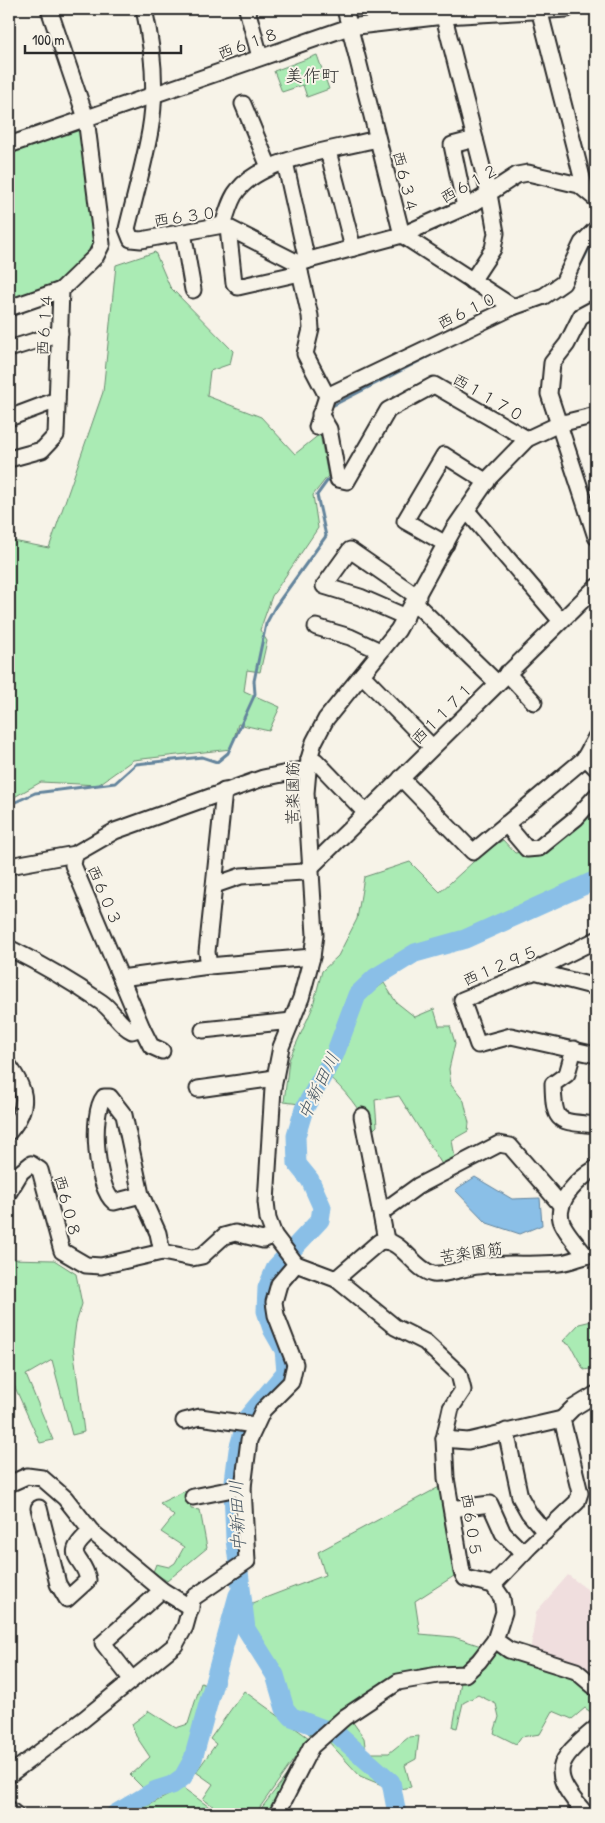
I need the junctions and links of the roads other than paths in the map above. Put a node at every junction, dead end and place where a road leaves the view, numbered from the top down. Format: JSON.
{"nodes":[{"id":1,"x":49,"y":9,"type":"edge"},
{"id":2,"x":144,"y":9,"type":"edge"},
{"id":3,"x":247,"y":9,"type":"edge"},
{"id":4,"x":345,"y":9,"type":"edge"},
{"id":5,"x":567,"y":9,"type":"edge"},
{"id":6,"x":539,"y":10,"type":"edge"},
{"id":7,"x":443,"y":12,"type":"edge"},
{"id":8,"x":349,"y":27,"type":"junction"},
{"id":9,"x":260,"y":57,"type":"junction"},
{"id":10,"x":153,"y":96,"type":"junction"},
{"id":11,"x":243,"y":104,"type":"dead end"},
{"id":12,"x":86,"y":118,"type":"junction"},
{"id":13,"x":377,"y":139,"type":"junction"},
{"id":14,"x":475,"y":139,"type":"junction"},
{"id":15,"x":9,"y":146,"type":"edge"},
{"id":16,"x":328,"y":151,"type":"junction"},
{"id":17,"x":285,"y":162,"type":"junction"},
{"id":18,"x":269,"y":167,"type":"junction"},
{"id":19,"x":584,"y":189,"type":"junction"},
{"id":20,"x":489,"y":194,"type":"junction"},
{"id":21,"x":596,"y":200,"type":"edge"},
{"id":22,"x":465,"y":207,"type":"junction"},
{"id":23,"x":226,"y":227,"type":"junction"},
{"id":24,"x":596,"y":229,"type":"edge"},
{"id":25,"x":183,"y":232,"type":"junction"},
{"id":26,"x":402,"y":235,"type":"junction"},
{"id":27,"x":353,"y":248,"type":"junction"},
{"id":28,"x":302,"y":266,"type":"junction"},
{"id":29,"x":472,"y":281,"type":"junction"},
{"id":30,"x":61,"y":290,"type":"junction"},
{"id":31,"x":193,"y":290,"type":"dead end"},
{"id":32,"x":513,"y":307,"type":"junction"},
{"id":33,"x":9,"y":308,"type":"edge"},
{"id":34,"x":596,"y":308,"type":"edge"},
{"id":35,"x":60,"y":333,"type":"junction"},
{"id":36,"x":9,"y":350,"type":"edge"},
{"id":37,"x":327,"y":396,"type":"junction"},
{"id":38,"x":57,"y":400,"type":"junction"},
{"id":39,"x":596,"y":415,"type":"edge"},
{"id":40,"x":9,"y":418,"type":"edge"},
{"id":41,"x":558,"y":424,"type":"junction"},
{"id":42,"x":527,"y":439,"type":"junction"},
{"id":43,"x":9,"y":459,"type":"edge"},
{"id":44,"x":487,"y":482,"type":"junction"},
{"id":45,"x":467,"y":511,"type":"junction"},
{"id":46,"x":596,"y":537,"type":"edge"},
{"id":47,"x":446,"y":544,"type":"junction"},
{"id":48,"x":596,"y":588,"type":"edge"},
{"id":49,"x":416,"y":600,"type":"junction"},
{"id":50,"x":406,"y":617,"type":"junction"},
{"id":51,"x":561,"y":621,"type":"junction"},
{"id":52,"x":316,"y":627,"type":"dead end"},
{"id":53,"x":380,"y":651,"type":"junction"},
{"id":54,"x":362,"y":675,"type":"junction"},
{"id":55,"x":502,"y":678,"type":"junction"},
{"id":56,"x":534,"y":702,"type":"dead end"},
{"id":57,"x":596,"y":738,"type":"edge"},
{"id":58,"x":432,"y":747,"type":"junction"},
{"id":59,"x":585,"y":757,"type":"junction"},
{"id":60,"x":308,"y":764,"type":"junction"},
{"id":61,"x":596,"y":768,"type":"edge"},
{"id":62,"x":400,"y":778,"type":"junction"},
{"id":63,"x":224,"y":791,"type":"junction"},
{"id":64,"x":596,"y":796,"type":"edge"},
{"id":65,"x":366,"y":812,"type":"junction"},
{"id":66,"x":506,"y":824,"type":"junction"},
{"id":67,"x":75,"y":854,"type":"junction"},
{"id":68,"x":312,"y":865,"type":"junction"},
{"id":69,"x":9,"y":866,"type":"edge"},
{"id":70,"x":214,"y":885,"type":"junction"},
{"id":71,"x":596,"y":940,"type":"edge"},
{"id":72,"x":9,"y":948,"type":"edge"},
{"id":73,"x":312,"y":957,"type":"junction"},
{"id":74,"x":209,"y":966,"type":"junction"},
{"id":75,"x":530,"y":973,"type":"junction"},
{"id":76,"x":121,"y":978,"type":"junction"},
{"id":77,"x":596,"y":987,"type":"edge"},
{"id":78,"x":292,"y":1021,"type":"junction"},
{"id":79,"x":142,"y":1028,"type":"junction"},
{"id":80,"x":203,"y":1030,"type":"dead end"},
{"id":81,"x":574,"y":1049,"type":"junction"},
{"id":82,"x":162,"y":1051,"type":"dead end"},
{"id":83,"x":596,"y":1055,"type":"edge"},
{"id":84,"x":9,"y":1066,"type":"edge"},
{"id":85,"x":275,"y":1078,"type":"junction"},
{"id":86,"x":198,"y":1089,"type":"dead end"},
{"id":87,"x":362,"y":1116,"type":"dead end"},
{"id":88,"x":596,"y":1126,"type":"edge"},
{"id":89,"x":9,"y":1132,"type":"edge"},
{"id":90,"x":596,"y":1168,"type":"edge"},
{"id":91,"x":9,"y":1192,"type":"edge"},
{"id":92,"x":141,"y":1195,"type":"junction"},
{"id":93,"x":561,"y":1204,"type":"junction"},
{"id":94,"x":382,"y":1212,"type":"junction"},
{"id":95,"x":274,"y":1235,"type":"junction"},
{"id":96,"x":386,"y":1240,"type":"junction"},
{"id":97,"x":162,"y":1252,"type":"junction"},
{"id":98,"x":590,"y":1255,"type":"edge"},
{"id":99,"x":291,"y":1257,"type":"junction"},
{"id":100,"x":336,"y":1280,"type":"junction"},
{"id":101,"x":596,"y":1394,"type":"edge"},
{"id":102,"x":562,"y":1420,"type":"junction"},
{"id":103,"x":184,"y":1421,"type":"dead end"},
{"id":104,"x":248,"y":1424,"type":"junction"},
{"id":105,"x":506,"y":1431,"type":"junction"},
{"id":106,"x":444,"y":1439,"type":"junction"},
{"id":107,"x":9,"y":1484,"type":"edge"},
{"id":108,"x":237,"y":1488,"type":"junction"},
{"id":109,"x":193,"y":1497,"type":"dead end"},
{"id":110,"x":39,"y":1508,"type":"dead end"},
{"id":111,"x":452,"y":1509,"type":"junction"},
{"id":112,"x":91,"y":1532,"type":"junction"},
{"id":113,"x":545,"y":1532,"type":"junction"},
{"id":114,"x":523,"y":1553,"type":"junction"},
{"id":115,"x":493,"y":1585,"type":"junction"},
{"id":116,"x":162,"y":1590,"type":"junction"},
{"id":117,"x":191,"y":1608,"type":"junction"},
{"id":118,"x":495,"y":1640,"type":"junction"},
{"id":119,"x":132,"y":1680,"type":"junction"},
{"id":120,"x":596,"y":1688,"type":"edge"},
{"id":121,"x":596,"y":1728,"type":"edge"},
{"id":122,"x":9,"y":1775,"type":"edge"},
{"id":123,"x":9,"y":1809,"type":"edge"},
{"id":124,"x":15,"y":1814,"type":"edge"},
{"id":125,"x":277,"y":1814,"type":"edge"},
{"id":126,"x":586,"y":1814,"type":"edge"}],
"edges":[{"from":1,"to":12,"type":"street","name":"西６１４"},
{"from":2,"to":10,"type":"street","name":"西６３０"},
{"from":3,"to":9,"type":"street"},
{"from":4,"to":8,"type":"street","name":"西６３４"},
{"from":5,"to":6,"type":"street","name":"西６１８"},
{"from":6,"to":7,"type":"street","name":"西６１８"},
{"from":6,"to":19,"type":"street"},
{"from":7,"to":8,"type":"street","name":"西６１８"},
{"from":7,"to":14,"type":"street"},
{"from":8,"to":9,"type":"street","name":"西６１８"},
{"from":8,"to":13,"type":"street","name":"西６３４"},
{"from":9,"to":10,"type":"street","name":"西６１８"},
{"from":10,"to":12,"type":"street","name":"西６１８"},
{"from":10,"to":25,"type":"street","name":"西６３０"},
{"from":11,"to":18,"type":"street"},
{"from":12,"to":15,"type":"street","name":"西６１８"},
{"from":12,"to":30,"type":"street","name":"西６１４"},
{"from":13,"to":16,"type":"street"},
{"from":13,"to":26,"type":"street","name":"西６３４"},
{"from":14,"to":20,"type":"street"},
{"from":14,"to":22,"type":"street"},
{"from":16,"to":17,"type":"street"},
{"from":16,"to":27,"type":"street"},
{"from":17,"to":18,"type":"street"},
{"from":17,"to":28,"type":"street"},
{"from":18,"to":23,"type":"street"},
{"from":19,"to":20,"type":"street","name":"西６１２"},
{"from":19,"to":21,"type":"street","name":"西６１２"},
{"from":20,"to":22,"type":"street","name":"西６１２"},
{"from":20,"to":29,"type":"street"},
{"from":22,"to":26,"type":"street","name":"西６１２"},
{"from":23,"to":25,"type":"street","name":"西６３０"},
{"from":23,"to":28,"type":"street","name":"西６３０"},
{"from":23,"to":28,"type":"street","name":"西６１２"},
{"from":24,"to":32,"type":"street","name":"西６１０"},
{"from":25,"to":31,"type":"street"},
{"from":26,"to":27,"type":"street","name":"西６１２"},
{"from":26,"to":29,"type":"street","name":"西６３４"},
{"from":27,"to":28,"type":"street","name":"西６１２"},
{"from":28,"to":37,"type":"street"},
{"from":29,"to":32,"type":"street","name":"西６３４"},
{"from":30,"to":33,"type":"street"},
{"from":30,"to":35,"type":"street","name":"西６１４"},
{"from":32,"to":37,"type":"street","name":"西６１０"},
{"from":34,"to":41,"type":"street"},
{"from":35,"to":36,"type":"street"},
{"from":35,"to":38,"type":"street","name":"西６１４"},
{"from":37,"to":42,"type":"street","name":"西１１７０"},
{"from":38,"to":40,"type":"street"},
{"from":38,"to":43,"type":"street","name":"西６１４"},
{"from":39,"to":41,"type":"street","name":"苦楽園筋"},
{"from":41,"to":42,"type":"street","name":"苦楽園筋"},
{"from":41,"to":46,"type":"street"},
{"from":42,"to":44,"type":"street","name":"苦楽園筋"},
{"from":44,"to":45,"type":"street","name":"苦楽園筋"},
{"from":44,"to":47,"type":"street"},
{"from":45,"to":47,"type":"street","name":"苦楽園筋"},
{"from":45,"to":51,"type":"street"},
{"from":47,"to":49,"type":"street","name":"苦楽園筋"},
{"from":48,"to":51,"type":"street","name":"西１１７１"},
{"from":49,"to":50,"type":"street","name":"苦楽園筋"},
{"from":49,"to":50,"type":"street"},
{"from":49,"to":55,"type":"street"},
{"from":50,"to":53,"type":"street","name":"苦楽園筋"},
{"from":51,"to":55,"type":"street","name":"西１１７１"},
{"from":52,"to":53,"type":"street"},
{"from":53,"to":54,"type":"street","name":"苦楽園筋"},
{"from":54,"to":58,"type":"street"},
{"from":54,"to":60,"type":"street","name":"苦楽園筋"},
{"from":55,"to":56,"type":"street"},
{"from":55,"to":58,"type":"street","name":"西１１７１"},
{"from":57,"to":59,"type":"street"},
{"from":58,"to":62,"type":"street","name":"西１１７１"},
{"from":59,"to":61,"type":"street"},
{"from":59,"to":66,"type":"street"},
{"from":60,"to":63,"type":"street","name":"西６０３"},
{"from":60,"to":65,"type":"street"},
{"from":60,"to":68,"type":"street","name":"苦楽園筋"},
{"from":62,"to":65,"type":"street","name":"西１１７１"},
{"from":62,"to":66,"type":"street"},
{"from":63,"to":67,"type":"street","name":"西６０３"},
{"from":63,"to":70,"type":"street"},
{"from":64,"to":66,"type":"street"},
{"from":65,"to":68,"type":"street","name":"西１１７１"},
{"from":67,"to":69,"type":"street"},
{"from":67,"to":76,"type":"street","name":"西６０３"},
{"from":68,"to":70,"type":"street"},
{"from":68,"to":73,"type":"street","name":"苦楽園筋"},
{"from":70,"to":74,"type":"street"},
{"from":71,"to":75,"type":"street","name":"西１２９５"},
{"from":72,"to":79,"type":"street"},
{"from":73,"to":74,"type":"street"},
{"from":73,"to":78,"type":"street","name":"苦楽園筋"},
{"from":74,"to":76,"type":"street"},
{"from":75,"to":77,"type":"street"},
{"from":75,"to":81,"type":"street","name":"西１２９５"},
{"from":76,"to":79,"type":"street","name":"西６０３"},
{"from":78,"to":80,"type":"street"},
{"from":78,"to":85,"type":"street","name":"苦楽園筋"},
{"from":79,"to":82,"type":"street","name":"西６０３"},
{"from":81,"to":83,"type":"street","name":"西１２９５"},
{"from":81,"to":88,"type":"street"},
{"from":84,"to":89,"type":"street"},
{"from":85,"to":86,"type":"street"},
{"from":85,"to":95,"type":"street","name":"苦楽園筋"},
{"from":87,"to":94,"type":"street"},
{"from":90,"to":93,"type":"street"},
{"from":91,"to":97,"type":"street","name":"西６０８"},
{"from":92,"to":92,"type":"street"},
{"from":92,"to":97,"type":"street"},
{"from":93,"to":94,"type":"street"},
{"from":93,"to":98,"type":"street"},
{"from":94,"to":96,"type":"street"},
{"from":95,"to":97,"type":"street","name":"西６０８"},
{"from":95,"to":99,"type":"street","name":"苦楽園筋"},
{"from":96,"to":98,"type":"street","name":"苦楽園筋"},
{"from":96,"to":100,"type":"street"},
{"from":99,"to":100,"type":"street"},
{"from":99,"to":104,"type":"street"},
{"from":100,"to":106,"type":"street","name":"西６０５"},
{"from":101,"to":102,"type":"street"},
{"from":102,"to":105,"type":"street"},
{"from":102,"to":113,"type":"street"},
{"from":103,"to":104,"type":"street"},
{"from":104,"to":108,"type":"street"},
{"from":105,"to":106,"type":"street"},
{"from":105,"to":113,"type":"street"},
{"from":106,"to":111,"type":"street","name":"西６０５"},
{"from":107,"to":112,"type":"street"},
{"from":108,"to":109,"type":"street"},
{"from":108,"to":117,"type":"street"},
{"from":110,"to":112,"type":"street"},
{"from":111,"to":114,"type":"street"},
{"from":111,"to":115,"type":"street","name":"西６０５"},
{"from":112,"to":116,"type":"street"},
{"from":113,"to":114,"type":"street"},
{"from":114,"to":115,"type":"street"},
{"from":115,"to":118,"type":"street"},
{"from":116,"to":117,"type":"street"},
{"from":116,"to":119,"type":"street"},
{"from":117,"to":119,"type":"street"},
{"from":118,"to":120,"type":"street"},
{"from":118,"to":125,"type":"street"},
{"from":119,"to":122,"type":"street"},
{"from":121,"to":126,"type":"street"},
{"from":123,"to":124,"type":"street"}]}
